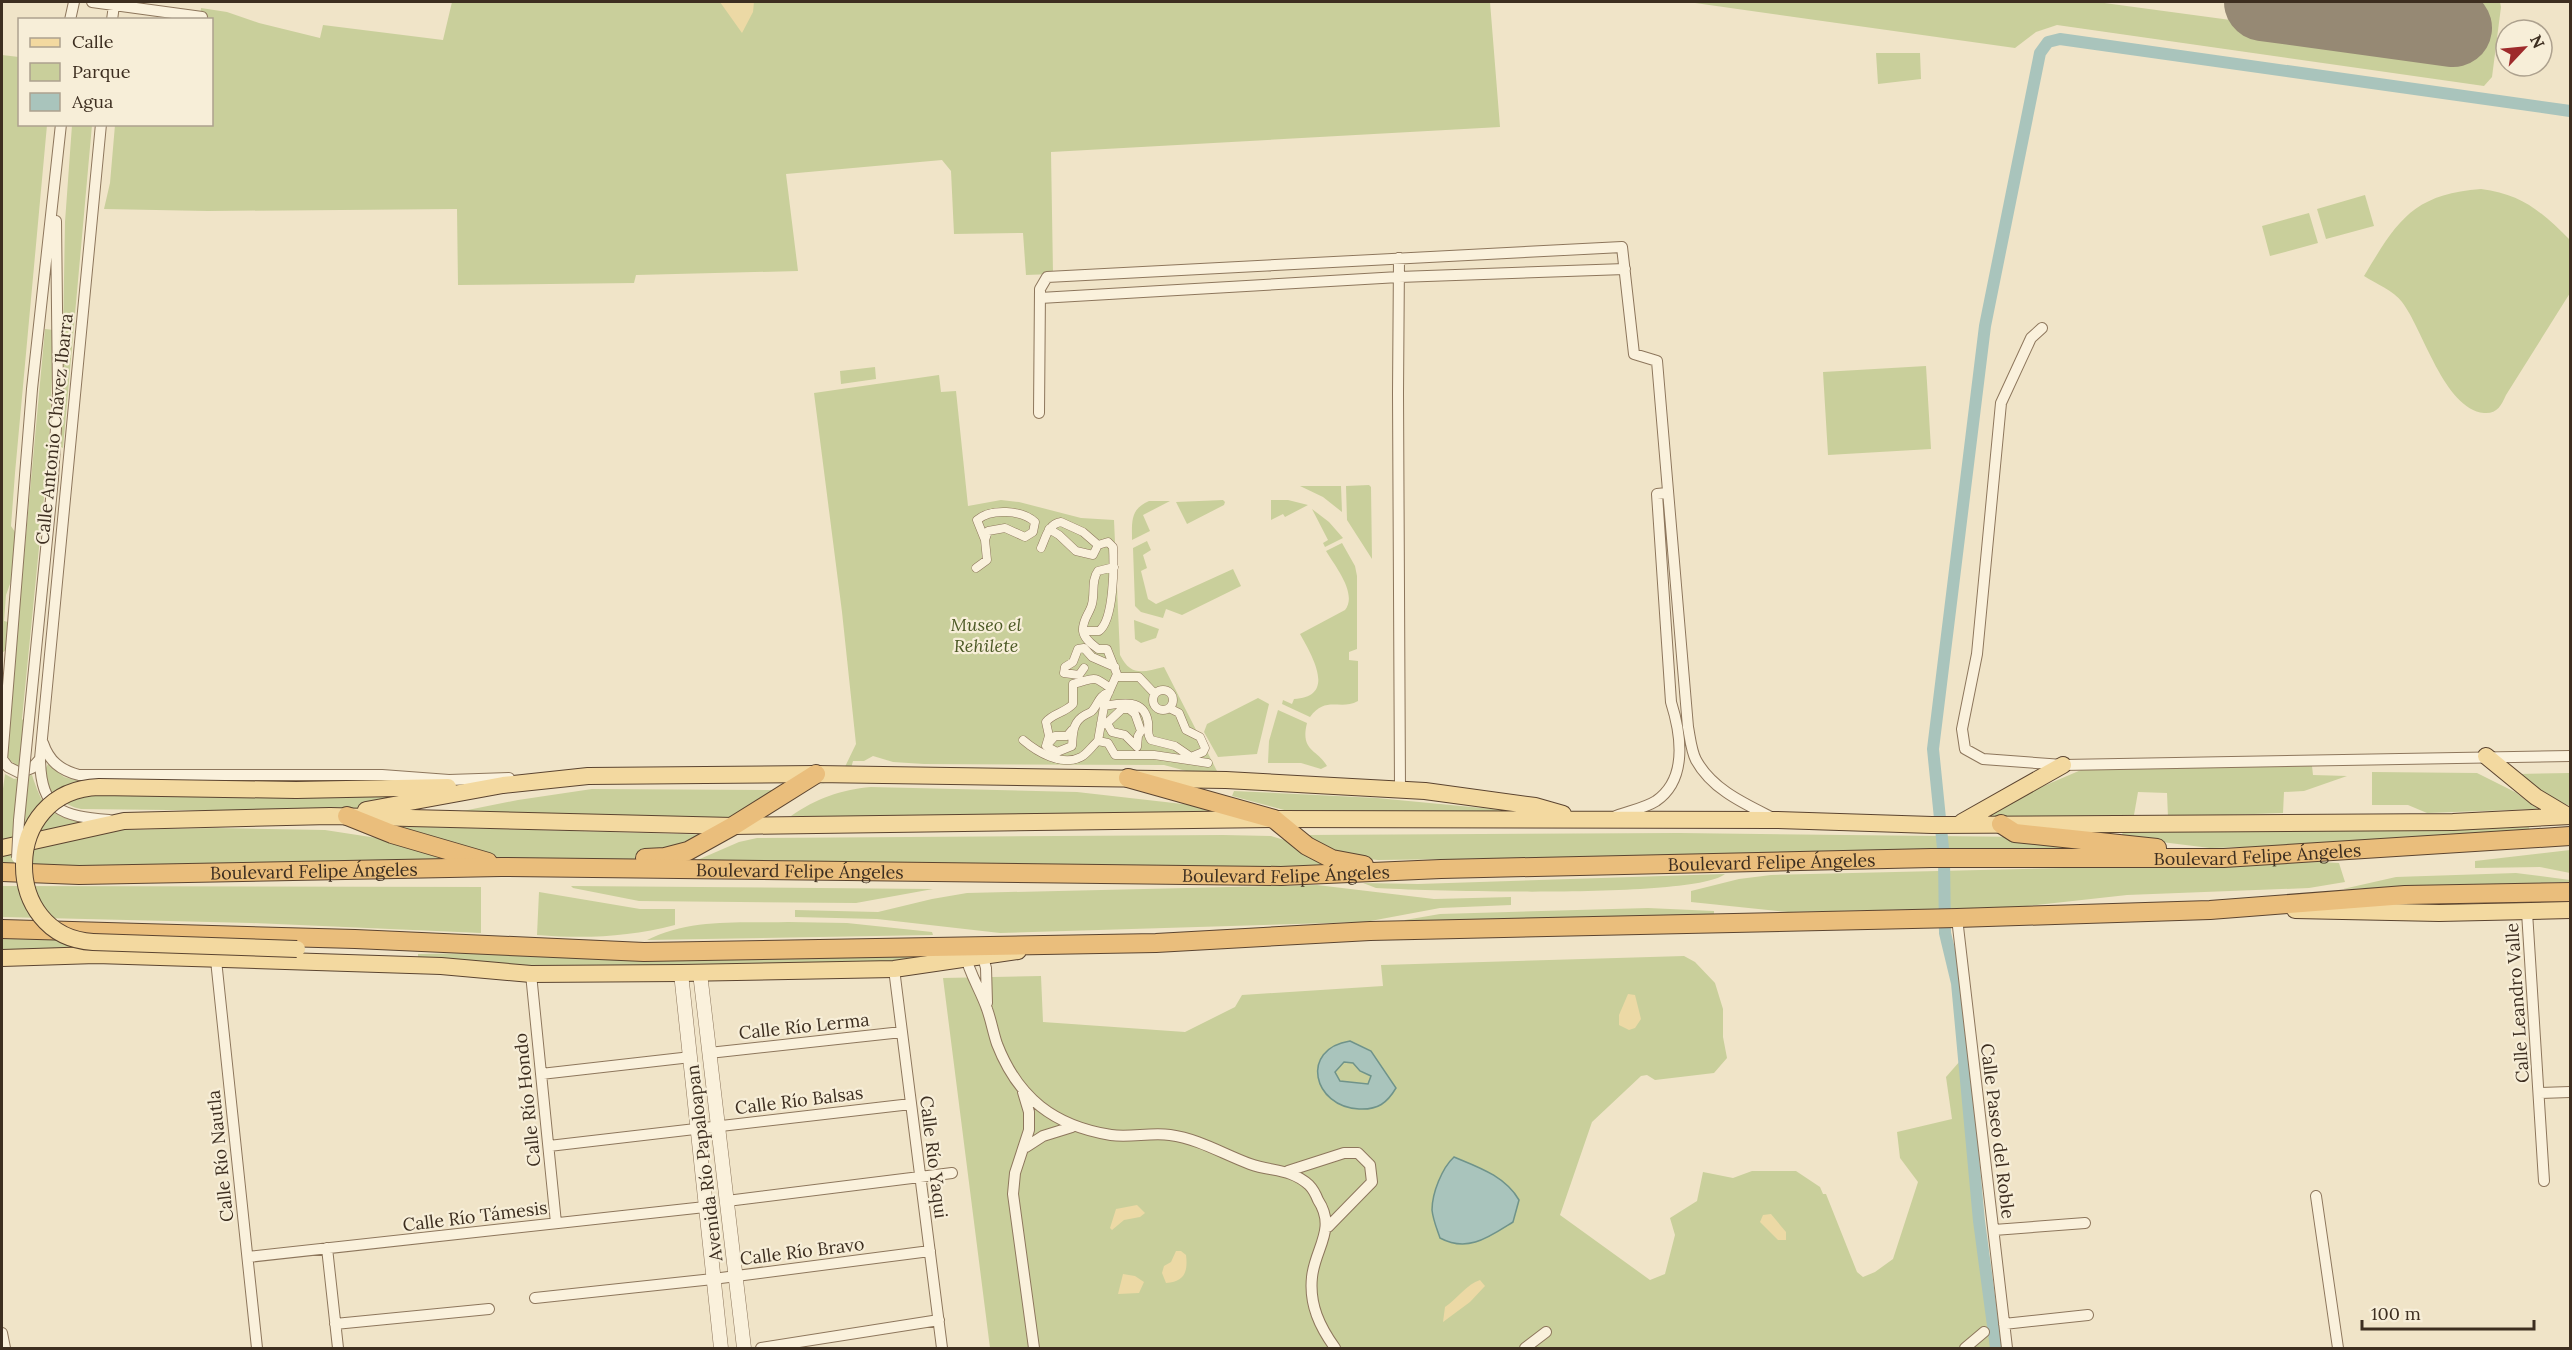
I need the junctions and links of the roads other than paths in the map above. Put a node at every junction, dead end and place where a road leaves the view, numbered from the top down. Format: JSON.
{"nodes":[{"id":1,"x":74,"y":2,"type":"edge"},
{"id":2,"x":92,"y":2,"type":"edge"},
{"id":3,"x":114,"y":5,"type":"junction"},
{"id":4,"x":202,"y":17,"type":"dead end"},
{"id":5,"x":70,"y":18,"type":"edge"},
{"id":6,"x":112,"y":18,"type":"edge"},
{"id":7,"x":61,"y":126,"type":"edge"},
{"id":8,"x":101,"y":126,"type":"edge"},
{"id":9,"x":56,"y":170,"type":"junction"},
{"id":10,"x":1399,"y":258,"type":"junction"},
{"id":11,"x":1271,"y":265,"type":"junction"},
{"id":12,"x":1625,"y":268,"type":"junction"},
{"id":13,"x":1399,"y":276,"type":"junction"},
{"id":14,"x":1271,"y":284,"type":"junction"},
{"id":15,"x":1040,"y":298,"type":"junction"},
{"id":16,"x":2042,"y":328,"type":"dead end"},
{"id":17,"x":1039,"y":413,"type":"dead end"},
{"id":18,"x":1662,"y":494,"type":"junction"},
{"id":19,"x":1049,"y":529,"type":"junction"},
{"id":20,"x":1033,"y":532,"type":"junction"},
{"id":21,"x":981,"y":538,"type":"junction"},
{"id":22,"x":1098,"y":545,"type":"junction"},
{"id":23,"x":1114,"y":567,"type":"junction"},
{"id":24,"x":976,"y":568,"type":"dead end"},
{"id":25,"x":1083,"y":631,"type":"junction"},
{"id":26,"x":1115,"y":667,"type":"junction"},
{"id":27,"x":1084,"y":668,"type":"dead end"},
{"id":28,"x":1116,"y":677,"type":"junction"},
{"id":29,"x":1109,"y":690,"type":"junction"},
{"id":30,"x":1155,"y":694,"type":"junction"},
{"id":31,"x":1104,"y":706,"type":"junction"},
{"id":32,"x":1169,"y":708,"type":"junction"},
{"id":33,"x":1104,"y":723,"type":"junction"},
{"id":34,"x":1072,"y":730,"type":"junction"},
{"id":35,"x":40,"y":737,"type":"junction"},
{"id":36,"x":1023,"y":740,"type":"dead end"},
{"id":37,"x":1098,"y":741,"type":"junction"},
{"id":38,"x":1046,"y":746,"type":"junction"},
{"id":39,"x":2486,"y":756,"type":"junction"},
{"id":40,"x":2571,"y":756,"type":"edge"},
{"id":41,"x":40,"y":759,"type":"junction"},
{"id":42,"x":2,"y":760,"type":"edge"},
{"id":43,"x":1208,"y":763,"type":"dead end"},
{"id":44,"x":2063,"y":765,"type":"junction"},
{"id":45,"x":816,"y":774,"type":"junction"},
{"id":46,"x":588,"y":776,"type":"junction"},
{"id":47,"x":1128,"y":778,"type":"junction"},
{"id":48,"x":503,"y":786,"type":"junction"},
{"id":49,"x":1400,"y":790,"type":"junction"},
{"id":50,"x":338,"y":816,"type":"junction"},
{"id":51,"x":2570,"y":816,"type":"edge"},
{"id":52,"x":1274,"y":819,"type":"junction"},
{"id":53,"x":1584,"y":819,"type":"junction"},
{"id":54,"x":1605,"y":820,"type":"junction"},
{"id":55,"x":1777,"y":820,"type":"junction"},
{"id":56,"x":124,"y":821,"type":"junction"},
{"id":57,"x":1958,"y":824,"type":"junction"},
{"id":58,"x":2001,"y":824,"type":"junction"},
{"id":59,"x":734,"y":826,"type":"junction"},
{"id":60,"x":2571,"y":836,"type":"edge"},
{"id":61,"x":2,"y":848,"type":"edge"},
{"id":62,"x":17,"y":858,"type":"junction"},
{"id":63,"x":2224,"y":858,"type":"junction"},
{"id":64,"x":501,"y":867,"type":"junction"},
{"id":65,"x":558,"y":868,"type":"junction"},
{"id":66,"x":1441,"y":868,"type":"junction"},
{"id":67,"x":2,"y":872,"type":"edge"},
{"id":68,"x":2565,"y":893,"type":"edge"},
{"id":69,"x":2255,"y":907,"type":"junction"},
{"id":70,"x":2571,"y":910,"type":"edge"},
{"id":71,"x":2527,"y":912,"type":"junction"},
{"id":72,"x":1948,"y":918,"type":"junction"},
{"id":73,"x":2,"y":928,"type":"edge"},
{"id":74,"x":355,"y":939,"type":"junction"},
{"id":75,"x":315,"y":952,"type":"junction"},
{"id":76,"x":973,"y":952,"type":"junction"},
{"id":77,"x":2,"y":958,"type":"edge"},
{"id":78,"x":216,"y":960,"type":"junction"},
{"id":79,"x":441,"y":966,"type":"junction"},
{"id":80,"x":894,"y":969,"type":"junction"},
{"id":81,"x":699,"y":973,"type":"junction"},
{"id":82,"x":531,"y":974,"type":"junction"},
{"id":83,"x":681,"y":974,"type":"junction"},
{"id":84,"x":987,"y":1009,"type":"junction"},
{"id":85,"x":902,"y":1032,"type":"junction"},
{"id":86,"x":709,"y":1053,"type":"junction"},
{"id":87,"x":691,"y":1058,"type":"junction"},
{"id":88,"x":541,"y":1074,"type":"junction"},
{"id":89,"x":1023,"y":1092,"type":"junction"},
{"id":90,"x":2571,"y":1092,"type":"edge"},
{"id":91,"x":2540,"y":1093,"type":"junction"},
{"id":92,"x":911,"y":1104,"type":"junction"},
{"id":93,"x":1072,"y":1126,"type":"junction"},
{"id":94,"x":718,"y":1127,"type":"junction"},
{"id":95,"x":699,"y":1129,"type":"junction"},
{"id":96,"x":549,"y":1146,"type":"junction"},
{"id":97,"x":1026,"y":1147,"type":"junction"},
{"id":98,"x":1288,"y":1171,"type":"junction"},
{"id":99,"x":952,"y":1173,"type":"dead end"},
{"id":100,"x":920,"y":1178,"type":"junction"},
{"id":101,"x":2544,"y":1181,"type":"dead end"},
{"id":102,"x":2316,"y":1196,"type":"dead end"},
{"id":103,"x":727,"y":1201,"type":"junction"},
{"id":104,"x":705,"y":1207,"type":"junction"},
{"id":105,"x":556,"y":1223,"type":"junction"},
{"id":106,"x":2085,"y":1223,"type":"dead end"},
{"id":107,"x":1328,"y":1227,"type":"junction"},
{"id":108,"x":1994,"y":1230,"type":"junction"},
{"id":109,"x":327,"y":1248,"type":"junction"},
{"id":110,"x":930,"y":1251,"type":"junction"},
{"id":111,"x":248,"y":1257,"type":"junction"},
{"id":112,"x":735,"y":1276,"type":"junction"},
{"id":113,"x":713,"y":1279,"type":"junction"},
{"id":114,"x":534,"y":1298,"type":"dead end"},
{"id":115,"x":489,"y":1309,"type":"dead end"},
{"id":116,"x":2088,"y":1315,"type":"dead end"},
{"id":117,"x":939,"y":1320,"type":"junction"},
{"id":118,"x":335,"y":1324,"type":"junction"},
{"id":119,"x":2004,"y":1324,"type":"junction"},
{"id":120,"x":1546,"y":1332,"type":"dead end"},
{"id":121,"x":1984,"y":1332,"type":"dead end"},
{"id":122,"x":2,"y":1334,"type":"edge"},
{"id":123,"x":5,"y":1348,"type":"edge"},
{"id":124,"x":258,"y":1348,"type":"edge"},
{"id":125,"x":338,"y":1348,"type":"edge"},
{"id":126,"x":721,"y":1348,"type":"edge"},
{"id":127,"x":744,"y":1348,"type":"edge"},
{"id":128,"x":761,"y":1348,"type":"edge"},
{"id":129,"x":942,"y":1348,"type":"edge"},
{"id":130,"x":1034,"y":1348,"type":"edge"},
{"id":131,"x":1335,"y":1348,"type":"edge"},
{"id":132,"x":1525,"y":1348,"type":"edge"},
{"id":133,"x":1965,"y":1348,"type":"edge"},
{"id":134,"x":2007,"y":1348,"type":"edge"},
{"id":135,"x":2338,"y":1348,"type":"edge"}],
"edges":[{"from":1,"to":5,"type":"street"},
{"from":2,"to":3,"type":"street"},
{"from":3,"to":4,"type":"street"},
{"from":3,"to":6,"type":"street"},
{"from":7,"to":9,"type":"street","name":"Calle Antonio Chávez Ibarra"},
{"from":8,"to":35,"type":"street","name":"Calle Antonio Chávez Ibarra"},
{"from":9,"to":42,"type":"street","name":"Calle Antonio Chávez Ibarra"},
{"from":9,"to":62,"type":"street","bridge":true},
{"from":10,"to":11,"type":"street"},
{"from":10,"to":12,"type":"street"},
{"from":10,"to":13,"type":"street"},
{"from":11,"to":14,"type":"street"},
{"from":11,"to":15,"type":"street"},
{"from":12,"to":13,"type":"street"},
{"from":12,"to":18,"type":"street"},
{"from":13,"to":14,"type":"street"},
{"from":13,"to":49,"type":"street"},
{"from":14,"to":15,"type":"street"},
{"from":15,"to":17,"type":"street"},
{"from":16,"to":44,"type":"street"},
{"from":18,"to":54,"type":"street"},
{"from":18,"to":55,"type":"street"},
{"from":19,"to":20,"type":"street"},
{"from":19,"to":22,"type":"street"},
{"from":19,"to":22,"type":"street"},
{"from":20,"to":21,"type":"street"},
{"from":20,"to":21,"type":"street"},
{"from":21,"to":24,"type":"street"},
{"from":22,"to":23,"type":"street"},
{"from":23,"to":25,"type":"street"},
{"from":23,"to":25,"type":"street"},
{"from":25,"to":26,"type":"street"},
{"from":26,"to":27,"type":"street"},
{"from":26,"to":28,"type":"street"},
{"from":28,"to":29,"type":"street"},
{"from":28,"to":30,"type":"street"},
{"from":29,"to":31,"type":"street"},
{"from":29,"to":34,"type":"street"},
{"from":29,"to":38,"type":"street"},
{"from":30,"to":32,"type":"street"},
{"from":30,"to":32,"type":"street"},
{"from":31,"to":32,"type":"street"},
{"from":31,"to":33,"type":"street"},
{"from":33,"to":33,"type":"street"},
{"from":33,"to":37,"type":"street"},
{"from":34,"to":38,"type":"street"},
{"from":34,"to":38,"type":"street"},
{"from":35,"to":41,"type":"street","name":"Calle Antonio Chávez Ibarra"},
{"from":35,"to":46,"type":"street"},
{"from":36,"to":37,"type":"street"},
{"from":37,"to":43,"type":"street"},
{"from":39,"to":40,"type":"street"},
{"from":39,"to":44,"type":"street"},
{"from":39,"to":51,"type":"main road"},
{"from":41,"to":42,"type":"street"},
{"from":41,"to":56,"type":"street","name":"Calle Antonio Chávez Ibarra"},
{"from":44,"to":57,"type":"main road"},
{"from":45,"to":46,"type":"main road"},
{"from":45,"to":47,"type":"main road"},
{"from":45,"to":59,"type":"highway"},
{"from":46,"to":48,"type":"main road"},
{"from":47,"to":49,"type":"main road"},
{"from":47,"to":52,"type":"highway"},
{"from":48,"to":50,"type":"main road"},
{"from":48,"to":62,"type":"main road","bridge":true},
{"from":49,"to":53,"type":"main road"},
{"from":50,"to":56,"type":"main road"},
{"from":50,"to":59,"type":"main road"},
{"from":50,"to":64,"type":"highway"},
{"from":51,"to":58,"type":"main road","name":"Boulevard Felipe Ángeles"},
{"from":52,"to":53,"type":"main road"},
{"from":52,"to":59,"type":"main road"},
{"from":52,"to":66,"type":"highway"},
{"from":53,"to":54,"type":"main road","name":"Boulevard Felipe Ángeles"},
{"from":54,"to":55,"type":"main road","name":"Boulevard Felipe Ángeles"},
{"from":55,"to":57,"type":"main road","name":"Boulevard Felipe Ángeles"},
{"from":56,"to":61,"type":"main road"},
{"from":57,"to":58,"type":"main road","name":"Boulevard Felipe Ángeles"},
{"from":58,"to":63,"type":"highway"},
{"from":59,"to":65,"type":"highway"},
{"from":60,"to":63,"type":"highway","name":"Boulevard Felipe Ángeles"},
{"from":62,"to":75,"type":"main road","bridge":true},
{"from":63,"to":66,"type":"highway","name":"Boulevard Felipe Ángeles"},
{"from":64,"to":65,"type":"highway","name":"Boulevard Felipe Ángeles"},
{"from":64,"to":67,"type":"highway","name":"Boulevard Felipe Ángeles"},
{"from":65,"to":66,"type":"highway","name":"Boulevard Felipe Ángeles"},
{"from":68,"to":69,"type":"highway"},
{"from":69,"to":71,"type":"main road"},
{"from":69,"to":72,"type":"highway"},
{"from":70,"to":71,"type":"main road"},
{"from":71,"to":91,"type":"street","name":"Calle Leandro Valle"},
{"from":72,"to":76,"type":"highway"},
{"from":72,"to":108,"type":"street","name":"Calle Paseo del Roble"},
{"from":73,"to":74,"type":"highway"},
{"from":74,"to":75,"type":"main road"},
{"from":74,"to":76,"type":"highway"},
{"from":75,"to":79,"type":"main road"},
{"from":76,"to":80,"type":"main road"},
{"from":76,"to":84,"type":"street"},
{"from":76,"to":84,"type":"street"},
{"from":77,"to":78,"type":"main road"},
{"from":78,"to":79,"type":"main road"},
{"from":78,"to":111,"type":"street","name":"Calle Río Nautla"},
{"from":79,"to":82,"type":"main road"},
{"from":80,"to":81,"type":"main road"},
{"from":80,"to":85,"type":"street","name":"Calle Río Yaqui"},
{"from":81,"to":83,"type":"main road"},
{"from":81,"to":86,"type":"street","name":"Avenida Río Papaloapan"},
{"from":82,"to":83,"type":"main road"},
{"from":82,"to":88,"type":"street","name":"Calle Río Hondo"},
{"from":83,"to":87,"type":"street","name":"Avenida Río Papaloapan"},
{"from":84,"to":89,"type":"street"},
{"from":85,"to":86,"type":"street","name":"Calle Río Lerma"},
{"from":85,"to":92,"type":"street","name":"Calle Río Yaqui"},
{"from":86,"to":94,"type":"street","name":"Avenida Río Papaloapan"},
{"from":87,"to":88,"type":"street"},
{"from":87,"to":95,"type":"street","name":"Avenida Río Papaloapan"},
{"from":88,"to":96,"type":"street","name":"Calle Río Hondo"},
{"from":89,"to":93,"type":"street"},
{"from":89,"to":97,"type":"street"},
{"from":90,"to":91,"type":"street"},
{"from":91,"to":101,"type":"street","name":"Calle Leandro Valle"},
{"from":92,"to":94,"type":"street","name":"Calle Río Balsas"},
{"from":92,"to":100,"type":"street","name":"Calle Río Yaqui"},
{"from":93,"to":97,"type":"street"},
{"from":93,"to":98,"type":"street"},
{"from":94,"to":95,"type":"street","name":"Calle Río Balsas"},
{"from":94,"to":103,"type":"street","name":"Avenida Río Papaloapan"},
{"from":95,"to":96,"type":"street","name":"Calle Río Balsas"},
{"from":95,"to":104,"type":"street","name":"Avenida Río Papaloapan"},
{"from":96,"to":105,"type":"street","name":"Calle Río Hondo"},
{"from":97,"to":130,"type":"street"},
{"from":98,"to":107,"type":"street"},
{"from":98,"to":107,"type":"street"},
{"from":99,"to":100,"type":"street"},
{"from":100,"to":103,"type":"street"},
{"from":100,"to":110,"type":"street","name":"Calle Río Yaqui"},
{"from":102,"to":135,"type":"street"},
{"from":103,"to":112,"type":"street","name":"Avenida Río Papaloapan"},
{"from":104,"to":105,"type":"street","name":"Calle Río Támesis"},
{"from":104,"to":113,"type":"street","name":"Avenida Río Papaloapan"},
{"from":105,"to":109,"type":"street","name":"Calle Río Támesis"},
{"from":106,"to":108,"type":"street"},
{"from":107,"to":131,"type":"street"},
{"from":108,"to":119,"type":"street","name":"Calle Paseo del Roble"},
{"from":109,"to":111,"type":"street","name":"Calle Río Támesis"},
{"from":109,"to":118,"type":"street"},
{"from":110,"to":112,"type":"street","name":"Calle Río Bravo"},
{"from":110,"to":117,"type":"street","name":"Calle Río Yaqui"},
{"from":111,"to":124,"type":"street","name":"Calle Río Nautla"},
{"from":112,"to":113,"type":"street","name":"Calle Río Bravo"},
{"from":112,"to":127,"type":"street","name":"Avenida Río Papaloapan"},
{"from":113,"to":114,"type":"street","name":"Calle Río Bravo"},
{"from":113,"to":126,"type":"street","name":"Avenida Río Papaloapan"},
{"from":115,"to":118,"type":"street"},
{"from":116,"to":119,"type":"street"},
{"from":117,"to":128,"type":"street"},
{"from":117,"to":129,"type":"street","name":"Calle Río Yaqui"},
{"from":118,"to":125,"type":"street"},
{"from":119,"to":134,"type":"street","name":"Calle Paseo del Roble"},
{"from":120,"to":132,"type":"street"},
{"from":121,"to":133,"type":"street"},
{"from":122,"to":123,"type":"street"}]}
